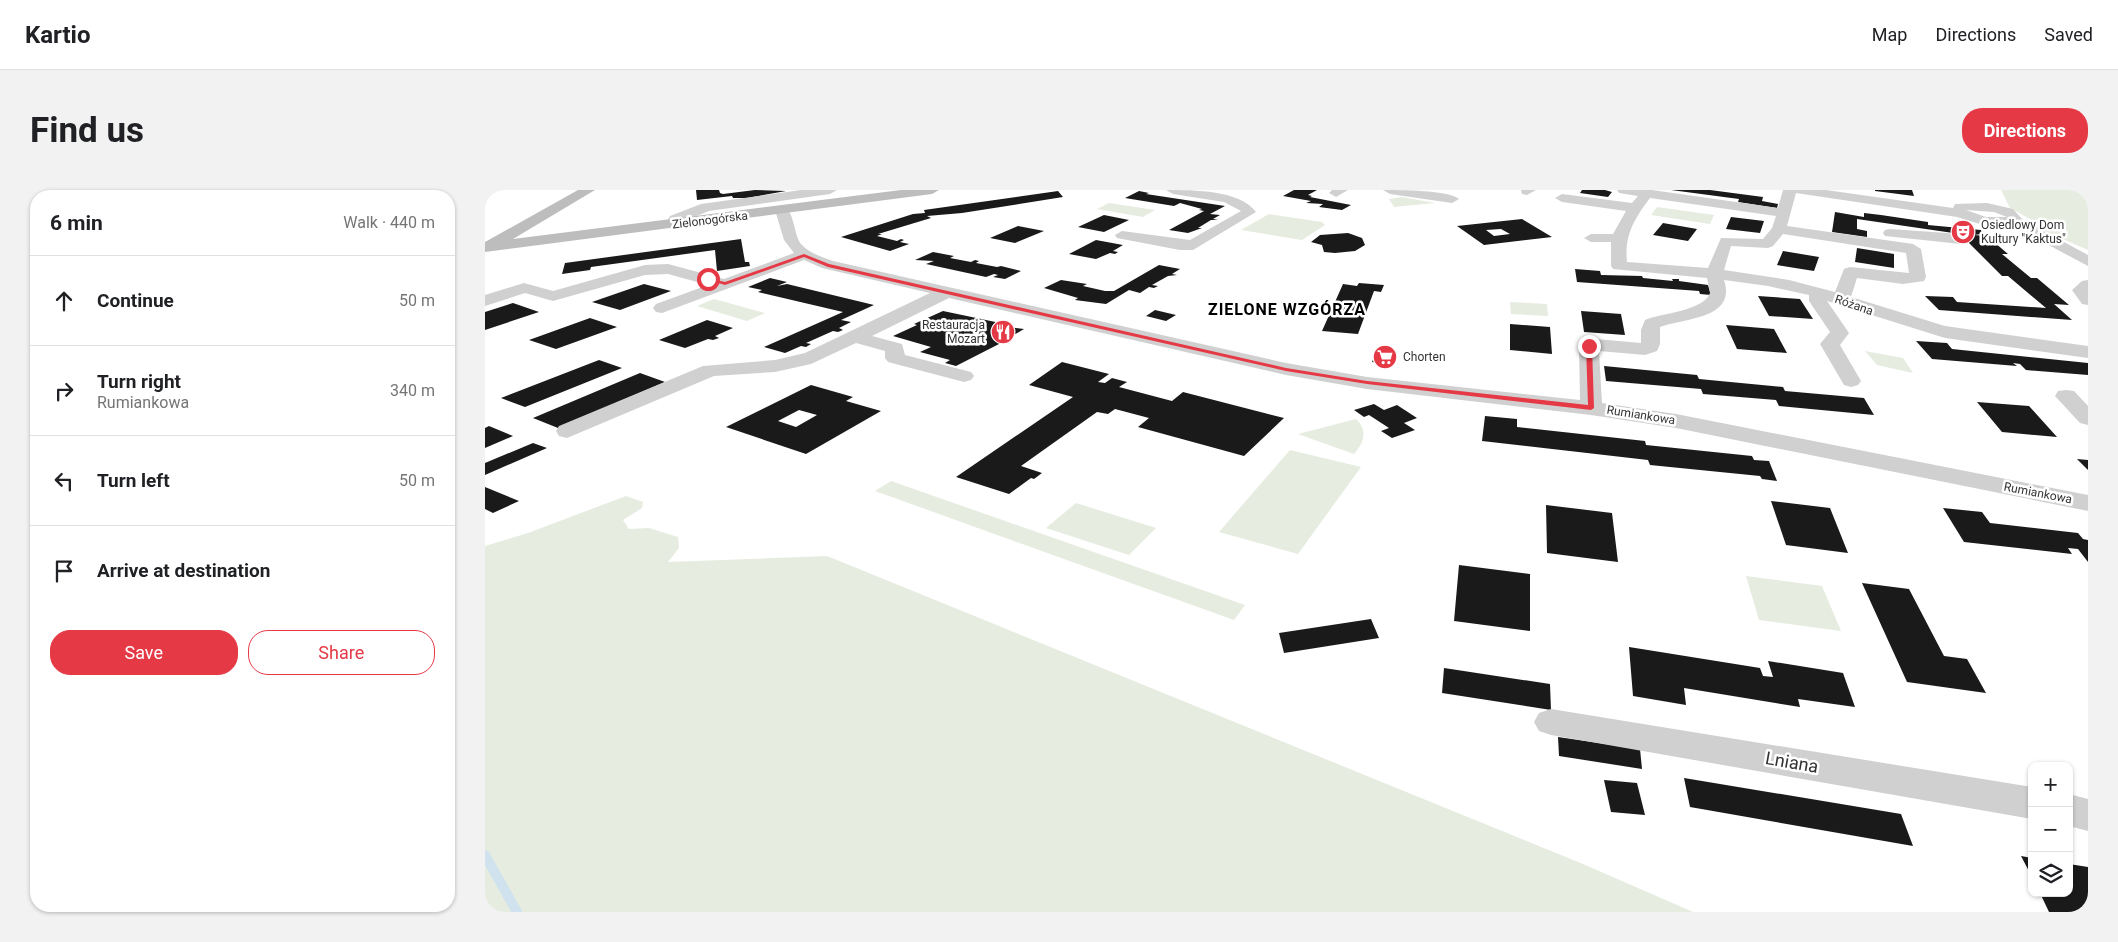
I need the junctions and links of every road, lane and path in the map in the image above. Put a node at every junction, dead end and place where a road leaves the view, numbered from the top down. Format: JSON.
{"nodes":[{"id":1,"x":564,"y":190,"type":"edge"},
{"id":2,"x":588,"y":190,"type":"edge"},
{"id":3,"x":830,"y":190,"type":"edge"},
{"id":4,"x":932,"y":190,"type":"edge"},
{"id":5,"x":1173,"y":190,"type":"edge"},
{"id":6,"x":1390,"y":190,"type":"edge"},
{"id":7,"x":1624,"y":190,"type":"edge"},
{"id":8,"x":1790,"y":190,"type":"edge"},
{"id":9,"x":1798,"y":190,"type":"edge"},
{"id":10,"x":888,"y":193,"type":"edge"},
{"id":11,"x":1647,"y":193,"type":"junction"},
{"id":12,"x":1562,"y":198,"type":"dead end"},
{"id":13,"x":1452,"y":199,"type":"dead end"},
{"id":14,"x":1636,"y":208,"type":"junction"},
{"id":15,"x":782,"y":210,"type":"junction"},
{"id":16,"x":1961,"y":210,"type":"junction"},
{"id":17,"x":1784,"y":213,"type":"junction"},
{"id":18,"x":1989,"y":220,"type":"junction"},
{"id":19,"x":2012,"y":220,"type":"junction"},
{"id":20,"x":673,"y":224,"type":"junction"},
{"id":21,"x":1779,"y":229,"type":"junction"},
{"id":22,"x":1122,"y":235,"type":"dead end"},
{"id":23,"x":1591,"y":238,"type":"dead end"},
{"id":24,"x":1617,"y":238,"type":"junction"},
{"id":25,"x":1961,"y":238,"type":"dead end"},
{"id":26,"x":486,"y":244,"type":"edge"},
{"id":27,"x":1886,"y":245,"type":"junction"},
{"id":28,"x":2058,"y":247,"type":"junction"},
{"id":29,"x":804,"y":256,"type":"junction"},
{"id":30,"x":1701,"y":256,"type":"dead end"},
{"id":31,"x":2088,"y":261,"type":"edge"},
{"id":32,"x":1717,"y":266,"type":"junction"},
{"id":33,"x":509,"y":275,"type":"dead end"},
{"id":34,"x":725,"y":284,"type":"junction"},
{"id":35,"x":2088,"y":285,"type":"edge"},
{"id":36,"x":524,"y":288,"type":"junction"},
{"id":37,"x":947,"y":292,"type":"junction"},
{"id":38,"x":1817,"y":293,"type":"junction"},
{"id":39,"x":1836,"y":299,"type":"junction"},
{"id":40,"x":2088,"y":300,"type":"edge"},
{"id":41,"x":485,"y":301,"type":"edge"},
{"id":42,"x":662,"y":308,"type":"dead end"},
{"id":43,"x":855,"y":336,"type":"junction"},
{"id":44,"x":2088,"y":352,"type":"edge"},
{"id":45,"x":964,"y":376,"type":"dead end"},
{"id":46,"x":1851,"y":381,"type":"dead end"},
{"id":47,"x":2088,"y":398,"type":"edge"},
{"id":48,"x":1591,"y":408,"type":"junction"},
{"id":49,"x":2088,"y":418,"type":"edge"},
{"id":50,"x":567,"y":431,"type":"dead end"},
{"id":51,"x":2088,"y":503,"type":"edge"},
{"id":52,"x":1551,"y":722,"type":"dead end"},
{"id":53,"x":2028,"y":803,"type":"edge"},
{"id":54,"x":2073,"y":811,"type":"edge"},
{"id":55,"x":2088,"y":815,"type":"edge"}],
"edges":[{"from":1,"to":26,"type":"street"},
{"from":2,"to":26,"type":"street"},
{"from":3,"to":20,"type":"street"},
{"from":4,"to":10,"type":"street","name":"Zielonogórska"},
{"from":5,"to":22,"type":"street"},
{"from":6,"to":13,"type":"street"},
{"from":7,"to":11,"type":"street"},
{"from":8,"to":17,"type":"street"},
{"from":9,"to":16,"type":"street"},
{"from":10,"to":15,"type":"street","name":"Zielonogórska"},
{"from":11,"to":14,"type":"street"},
{"from":11,"to":17,"type":"street"},
{"from":12,"to":14,"type":"street"},
{"from":14,"to":24,"type":"street"},
{"from":15,"to":20,"type":"street","name":"Zielonogórska"},
{"from":15,"to":29,"type":"street"},
{"from":16,"to":18,"type":"street"},
{"from":16,"to":19,"type":"street"},
{"from":17,"to":21,"type":"street"},
{"from":18,"to":19,"type":"street"},
{"from":18,"to":28,"type":"street"},
{"from":19,"to":28,"type":"street"},
{"from":20,"to":26,"type":"street","name":"Zielonogórska"},
{"from":21,"to":27,"type":"street"},
{"from":21,"to":32,"type":"street"},
{"from":23,"to":24,"type":"street"},
{"from":24,"to":32,"type":"street","name":"Różana"},
{"from":25,"to":27,"type":"street"},
{"from":27,"to":39,"type":"street"},
{"from":28,"to":31,"type":"street"},
{"from":29,"to":34,"type":"street"},
{"from":29,"to":37,"type":"street","name":"Rumiankowa"},
{"from":30,"to":32,"type":"street"},
{"from":32,"to":38,"type":"street","name":"Różana"},
{"from":32,"to":48,"type":"street"},
{"from":33,"to":36,"type":"street"},
{"from":34,"to":36,"type":"street"},
{"from":34,"to":42,"type":"street"},
{"from":35,"to":40,"type":"street"},
{"from":36,"to":41,"type":"street"},
{"from":37,"to":43,"type":"street"},
{"from":37,"to":48,"type":"street","name":"Rumiankowa"},
{"from":38,"to":39,"type":"street","name":"Różana"},
{"from":38,"to":46,"type":"street"},
{"from":39,"to":44,"type":"street","name":"Różana"},
{"from":43,"to":45,"type":"street"},
{"from":43,"to":50,"type":"street"},
{"from":47,"to":49,"type":"street"},
{"from":48,"to":51,"type":"street","name":"Rumiankowa"},
{"from":52,"to":53,"type":"street","name":"Lniana"},
{"from":54,"to":55,"type":"street"}]}
